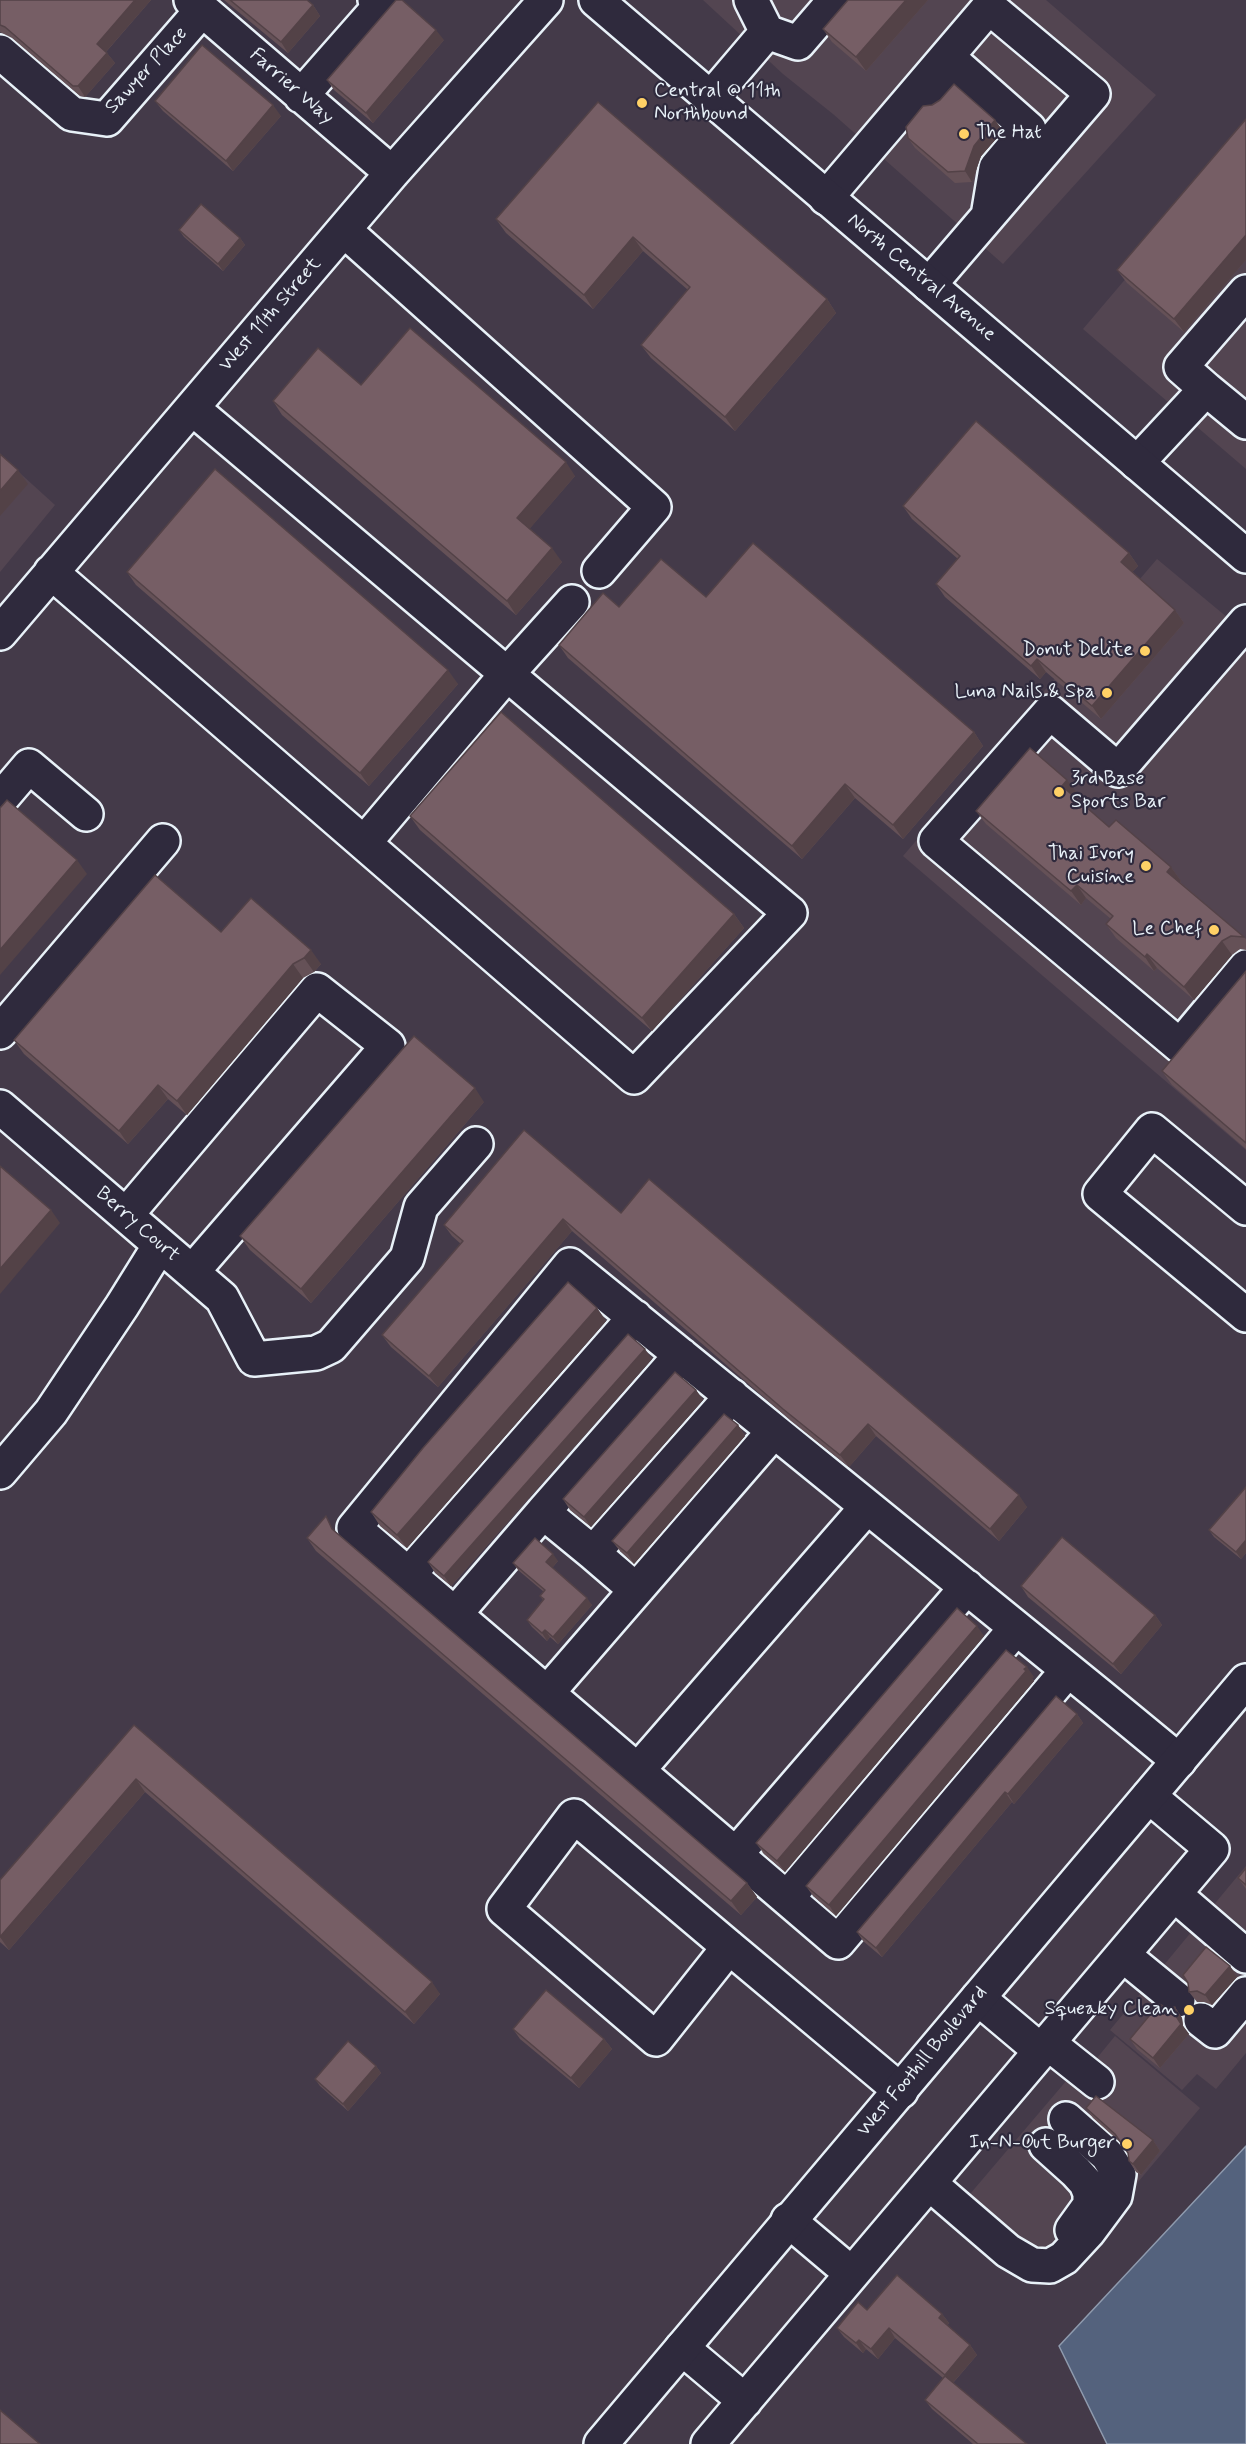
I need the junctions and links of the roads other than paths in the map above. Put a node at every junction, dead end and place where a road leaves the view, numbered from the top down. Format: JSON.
{"nodes":[{"id":1,"x":375,"y":0,"type":"edge"},
{"id":2,"x":546,"y":0,"type":"edge"},
{"id":3,"x":596,"y":0,"type":"edge"},
{"id":4,"x":751,"y":0,"type":"edge"},
{"id":5,"x":835,"y":0,"type":"edge"},
{"id":6,"x":197,"y":5,"type":"edge"},
{"id":7,"x":766,"y":32,"type":"junction"},
{"id":8,"x":0,"y":52,"type":"edge"},
{"id":9,"x":301,"y":96,"type":"junction"},
{"id":10,"x":710,"y":99,"type":"junction"},
{"id":11,"x":885,"y":129,"type":"junction"},
{"id":12,"x":392,"y":173,"type":"junction"},
{"id":13,"x":826,"y":198,"type":"junction"},
{"id":14,"x":988,"y":216,"type":"junction"},
{"id":15,"x":344,"y":230,"type":"junction"},
{"id":16,"x":929,"y":285,"type":"junction"},
{"id":17,"x":1246,"y":292,"type":"edge"},
{"id":18,"x":1206,"y":389,"type":"junction"},
{"id":19,"x":192,"y":408,"type":"junction"},
{"id":20,"x":1245,"y":419,"type":"edge"},
{"id":21,"x":1137,"y":463,"type":"junction"},
{"id":22,"x":1246,"y":556,"type":"edge"},
{"id":23,"x":599,"y":571,"type":"dead end"},
{"id":24,"x":51,"y":572,"type":"junction"},
{"id":25,"x":572,"y":602,"type":"dead end"},
{"id":26,"x":7,"y":612,"type":"edge"},
{"id":27,"x":1246,"y":622,"type":"edge"},
{"id":28,"x":507,"y":674,"type":"junction"},
{"id":29,"x":0,"y":800,"type":"edge"},
{"id":30,"x":86,"y":814,"type":"dead end"},
{"id":31,"x":164,"y":841,"type":"dead end"},
{"id":32,"x":364,"y":843,"type":"junction"},
{"id":33,"x":1246,"y":967,"type":"edge"},
{"id":34,"x":0,"y":1032,"type":"edge"},
{"id":35,"x":0,"y":1107,"type":"edge"},
{"id":36,"x":476,"y":1143,"type":"dead end"},
{"id":37,"x":1246,"y":1208,"type":"edge"},
{"id":38,"x":126,"y":1215,"type":"junction"},
{"id":39,"x":160,"y":1245,"type":"junction"},
{"id":40,"x":192,"y":1272,"type":"junction"},
{"id":41,"x":1246,"y":1316,"type":"edge"},
{"id":42,"x":635,"y":1317,"type":"junction"},
{"id":43,"x":681,"y":1355,"type":"junction"},
{"id":44,"x":732,"y":1396,"type":"junction"},
{"id":45,"x":774,"y":1431,"type":"junction"},
{"id":46,"x":0,"y":1473,"type":"edge"},
{"id":47,"x":867,"y":1507,"type":"junction"},
{"id":48,"x":543,"y":1512,"type":"junction"},
{"id":49,"x":593,"y":1552,"type":"junction"},
{"id":50,"x":409,"y":1574,"type":"junction"},
{"id":51,"x":967,"y":1587,"type":"junction"},
{"id":52,"x":636,"y":1590,"type":"junction"},
{"id":53,"x":455,"y":1614,"type":"junction"},
{"id":54,"x":1016,"y":1628,"type":"junction"},
{"id":55,"x":1068,"y":1670,"type":"junction"},
{"id":56,"x":1246,"y":1681,"type":"edge"},
{"id":57,"x":547,"y":1693,"type":"junction"},
{"id":58,"x":1179,"y":1761,"type":"junction"},
{"id":59,"x":638,"y":1770,"type":"junction"},
{"id":60,"x":1149,"y":1796,"type":"junction"},
{"id":61,"x":736,"y":1854,"type":"junction"},
{"id":62,"x":1174,"y":1894,"type":"junction"},
{"id":63,"x":787,"y":1898,"type":"junction"},
{"id":64,"x":729,"y":1947,"type":"junction"},
{"id":65,"x":1123,"y":1955,"type":"junction"},
{"id":66,"x":1246,"y":1956,"type":"edge"},
{"id":67,"x":1246,"y":1994,"type":"edge"},
{"id":68,"x":978,"y":1998,"type":"junction"},
{"id":69,"x":1044,"y":2047,"type":"junction"},
{"id":70,"x":1097,"y":2082,"type":"dead end"},
{"id":71,"x":901,"y":2091,"type":"junction"},
{"id":72,"x":1066,"y":2119,"type":"dead end"},
{"id":73,"x":1046,"y":2145,"type":"dead end"},
{"id":74,"x":929,"y":2183,"type":"junction"},
{"id":75,"x":788,"y":2220,"type":"junction"},
{"id":76,"x":978,"y":2223,"type":"junction"},
{"id":77,"x":852,"y":2274,"type":"junction"},
{"id":78,"x":682,"y":2348,"type":"junction"},
{"id":79,"x":744,"y":2401,"type":"junction"},
{"id":80,"x":601,"y":2444,"type":"edge"},
{"id":81,"x":708,"y":2444,"type":"edge"}],
"edges":[{"from":1,"to":9,"type":"main road"},
{"from":2,"to":12,"type":"main road","name":"West 11th Street"},
{"from":3,"to":10,"type":"main road","name":"North Central Avenue"},
{"from":4,"to":7,"type":"main road"},
{"from":5,"to":7,"type":"main road"},
{"from":6,"to":8,"type":"main road","name":"Sawyer Place"},
{"from":6,"to":9,"type":"main road","name":"Farrier Way"},
{"from":7,"to":10,"type":"main road"},
{"from":9,"to":12,"type":"main road","name":"Farrier Way"},
{"from":10,"to":13,"type":"main road","name":"North Central Avenue"},
{"from":11,"to":13,"type":"main road"},
{"from":11,"to":14,"type":"main road"},
{"from":11,"to":14,"type":"main road"},
{"from":12,"to":15,"type":"main road","name":"West 11th Street"},
{"from":13,"to":16,"type":"main road","name":"North Central Avenue"},
{"from":14,"to":16,"type":"main road"},
{"from":15,"to":19,"type":"main road","name":"West 11th Street"},
{"from":15,"to":23,"type":"main road"},
{"from":16,"to":21,"type":"main road","name":"North Central Avenue"},
{"from":17,"to":18,"type":"main road"},
{"from":18,"to":20,"type":"main road"},
{"from":18,"to":21,"type":"main road"},
{"from":19,"to":24,"type":"main road","name":"West 11th Street"},
{"from":19,"to":28,"type":"main road"},
{"from":21,"to":22,"type":"main road","name":"North Central Avenue"},
{"from":24,"to":26,"type":"main road","name":"West 11th Street"},
{"from":24,"to":32,"type":"main road"},
{"from":25,"to":28,"type":"main road"},
{"from":27,"to":33,"type":"main road"},
{"from":28,"to":32,"type":"main road"},
{"from":28,"to":32,"type":"main road"},
{"from":29,"to":30,"type":"main road"},
{"from":31,"to":34,"type":"main road"},
{"from":35,"to":38,"type":"main road","name":"Berry Court"},
{"from":36,"to":40,"type":"main road","name":"Berry Court"},
{"from":37,"to":41,"type":"main road"},
{"from":38,"to":39,"type":"main road","name":"Berry Court"},
{"from":38,"to":40,"type":"main road"},
{"from":39,"to":40,"type":"main road","name":"Berry Court"},
{"from":39,"to":46,"type":"main road"},
{"from":42,"to":43,"type":"main road"},
{"from":42,"to":50,"type":"main road"},
{"from":42,"to":50,"type":"main road"},
{"from":43,"to":44,"type":"main road"},
{"from":43,"to":48,"type":"main road"},
{"from":44,"to":45,"type":"main road"},
{"from":44,"to":49,"type":"main road"},
{"from":45,"to":47,"type":"main road"},
{"from":45,"to":52,"type":"main road"},
{"from":47,"to":51,"type":"main road"},
{"from":47,"to":59,"type":"main road"},
{"from":48,"to":49,"type":"main road"},
{"from":48,"to":53,"type":"main road"},
{"from":49,"to":52,"type":"main road"},
{"from":50,"to":53,"type":"main road"},
{"from":51,"to":54,"type":"main road"},
{"from":51,"to":61,"type":"main road"},
{"from":52,"to":57,"type":"main road"},
{"from":53,"to":57,"type":"main road"},
{"from":54,"to":55,"type":"main road"},
{"from":54,"to":63,"type":"main road"},
{"from":55,"to":58,"type":"main road"},
{"from":55,"to":63,"type":"main road"},
{"from":56,"to":58,"type":"main road","name":"West Foothill Boulevard"},
{"from":57,"to":59,"type":"main road"},
{"from":58,"to":60,"type":"main road","name":"West Foothill Boulevard"},
{"from":59,"to":61,"type":"main road"},
{"from":60,"to":62,"type":"main road"},
{"from":60,"to":68,"type":"main road","name":"West Foothill Boulevard"},
{"from":61,"to":63,"type":"main road"},
{"from":62,"to":65,"type":"main road"},
{"from":62,"to":66,"type":"main road"},
{"from":64,"to":64,"type":"main road"},
{"from":64,"to":71,"type":"main road"},
{"from":65,"to":67,"type":"main road"},
{"from":65,"to":69,"type":"main road"},
{"from":68,"to":69,"type":"main road"},
{"from":68,"to":71,"type":"main road","name":"West Foothill Boulevard"},
{"from":69,"to":70,"type":"main road"},
{"from":69,"to":74,"type":"main road"},
{"from":71,"to":75,"type":"main road","name":"West Foothill Boulevard"},
{"from":72,"to":76,"type":"main road"},
{"from":73,"to":76,"type":"main road"},
{"from":74,"to":76,"type":"main road"},
{"from":74,"to":77,"type":"main road"},
{"from":75,"to":77,"type":"main road"},
{"from":75,"to":78,"type":"main road","name":"West Foothill Boulevard"},
{"from":77,"to":79,"type":"main road"},
{"from":78,"to":79,"type":"main road"},
{"from":78,"to":80,"type":"main road","name":"West Foothill Boulevard"},
{"from":79,"to":81,"type":"main road"}]}
